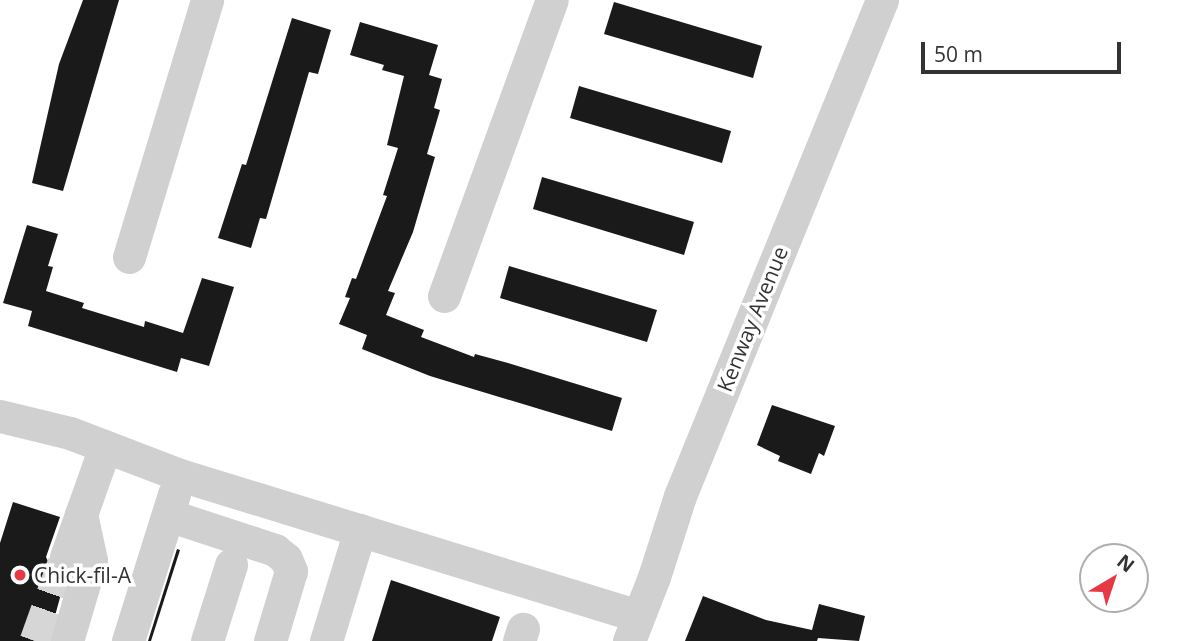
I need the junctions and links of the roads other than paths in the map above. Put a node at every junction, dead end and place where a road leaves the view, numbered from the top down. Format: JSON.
{"nodes":[{"id":1,"x":207,"y":0,"type":"edge"},
{"id":2,"x":552,"y":0,"type":"edge"},
{"id":3,"x":882,"y":0,"type":"edge"},
{"id":4,"x":129,"y":257,"type":"dead end"},
{"id":5,"x":444,"y":296,"type":"dead end"},
{"id":6,"x":0,"y":416,"type":"edge"},
{"id":7,"x":105,"y":447,"type":"junction"},
{"id":8,"x":180,"y":475,"type":"junction"},
{"id":9,"x":81,"y":514,"type":"junction"},
{"id":10,"x":169,"y":515,"type":"junction"},
{"id":11,"x":359,"y":530,"type":"junction"},
{"id":12,"x":66,"y":557,"type":"tunnel mouth"},
{"id":13,"x":231,"y":565,"type":"dead end"},
{"id":14,"x":633,"y":628,"type":"edge"},
{"id":15,"x":66,"y":641,"type":"edge"},
{"id":16,"x":128,"y":641,"type":"edge"},
{"id":17,"x":207,"y":641,"type":"edge"},
{"id":18,"x":270,"y":641,"type":"edge"},
{"id":19,"x":326,"y":641,"type":"edge"}],
"edges":[{"from":1,"to":4,"type":"street"},
{"from":2,"to":5,"type":"street"},
{"from":3,"to":14,"type":"street","name":"Kenway Avenue"},
{"from":6,"to":7,"type":"street"},
{"from":7,"to":8,"type":"street"},
{"from":7,"to":9,"type":"street"},
{"from":8,"to":10,"type":"street"},
{"from":8,"to":11,"type":"street"},
{"from":9,"to":12,"type":"street"},
{"from":9,"to":15,"type":"street"},
{"from":10,"to":16,"type":"street"},
{"from":10,"to":18,"type":"street"},
{"from":11,"to":14,"type":"street"},
{"from":11,"to":19,"type":"street"},
{"from":13,"to":17,"type":"street"}]}
